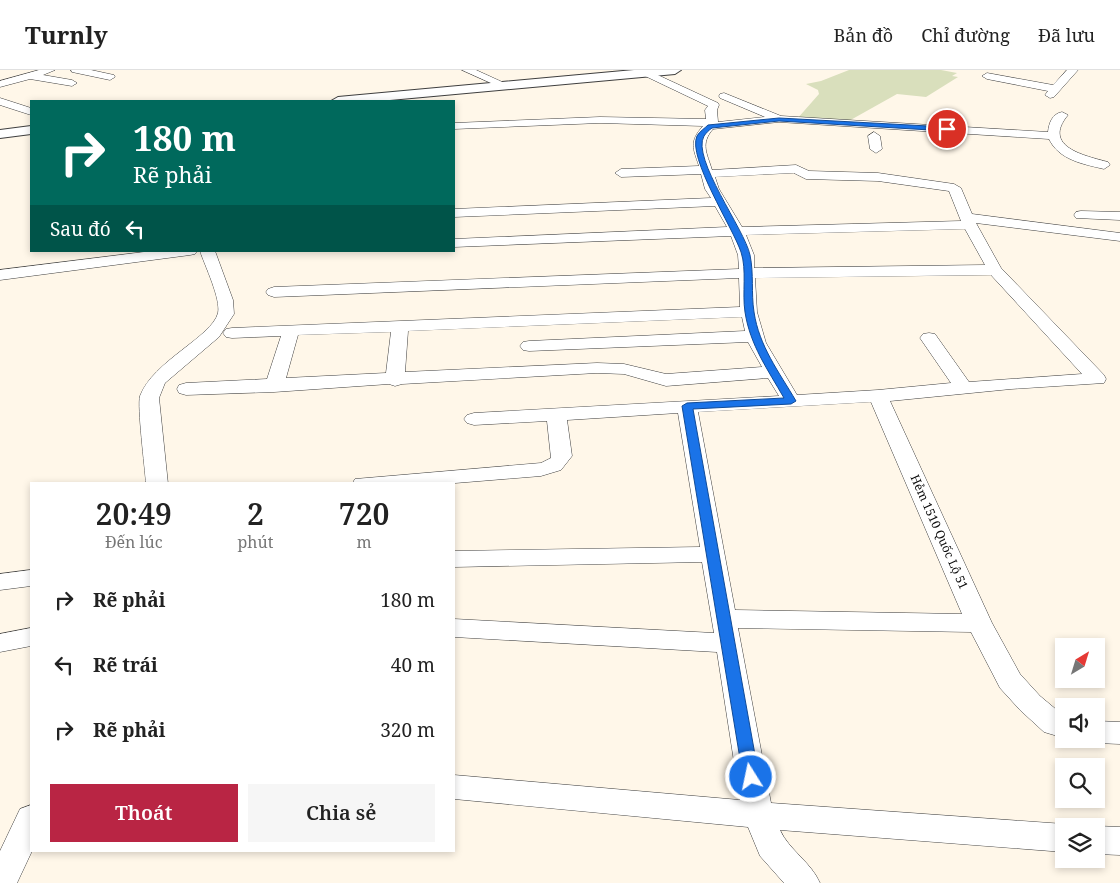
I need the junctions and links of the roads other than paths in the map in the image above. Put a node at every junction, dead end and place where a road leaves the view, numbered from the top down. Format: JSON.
{"nodes":[{"id":1,"x":50,"y":70,"type":"edge"},
{"id":2,"x":76,"y":70,"type":"edge"},
{"id":3,"x":675,"y":70,"type":"edge"},
{"id":4,"x":1073,"y":70,"type":"edge"},
{"id":5,"x":471,"y":71,"type":"edge"},
{"id":6,"x":647,"y":73,"type":"junction"},
{"id":7,"x":32,"y":76,"type":"junction"},
{"id":8,"x":110,"y":76,"type":"dead end"},
{"id":9,"x":987,"y":76,"type":"dead end"},
{"id":10,"x":72,"y":83,"type":"dead end"},
{"id":11,"x":0,"y":84,"type":"edge"},
{"id":12,"x":503,"y":86,"type":"junction"},
{"id":13,"x":517,"y":95,"type":"dead end"},
{"id":14,"x":724,"y":96,"type":"dead end"},
{"id":15,"x":415,"y":98,"type":"edge"},
{"id":16,"x":364,"y":100,"type":"edge"},
{"id":17,"x":0,"y":101,"type":"edge"},
{"id":18,"x":30,"y":112,"type":"edge"},
{"id":19,"x":1062,"y":115,"type":"dead end"},
{"id":20,"x":779,"y":120,"type":"junction"},
{"id":21,"x":455,"y":126,"type":"edge"},
{"id":22,"x":709,"y":127,"type":"junction"},
{"id":23,"x":30,"y":130,"type":"edge"},
{"id":24,"x":761,"y":133,"type":"dead end"},
{"id":25,"x":0,"y":134,"type":"edge"},
{"id":26,"x":836,"y":135,"type":"dead end"},
{"id":27,"x":874,"y":136,"type":"junction"},
{"id":28,"x":1054,"y":136,"type":"junction"},
{"id":29,"x":914,"y":137,"type":"dead end"},
{"id":30,"x":876,"y":149,"type":"dead end"},
{"id":31,"x":1104,"y":165,"type":"dead end"},
{"id":32,"x":707,"y":172,"type":"junction"},
{"id":33,"x":621,"y":173,"type":"dead end"},
{"id":34,"x":694,"y":189,"type":"dead end"},
{"id":35,"x":712,"y":189,"type":"junction"},
{"id":36,"x":720,"y":202,"type":"junction"},
{"id":37,"x":455,"y":213,"type":"edge"},
{"id":38,"x":1081,"y":215,"type":"dead end"},
{"id":39,"x":1120,"y":216,"type":"edge"},
{"id":40,"x":969,"y":222,"type":"junction"},
{"id":41,"x":737,"y":231,"type":"junction"},
{"id":42,"x":1120,"y":237,"type":"edge"},
{"id":43,"x":455,"y":242,"type":"edge"},
{"id":44,"x":182,"y":252,"type":"edge"},
{"id":45,"x":207,"y":252,"type":"edge"},
{"id":46,"x":995,"y":270,"type":"junction"},
{"id":47,"x":748,"y":273,"type":"junction"},
{"id":48,"x":0,"y":275,"type":"edge"},
{"id":49,"x":274,"y":292,"type":"dead end"},
{"id":50,"x":749,"y":312,"type":"junction"},
{"id":51,"x":400,"y":326,"type":"junction"},
{"id":52,"x":291,"y":331,"type":"junction"},
{"id":53,"x":232,"y":333,"type":"dead end"},
{"id":54,"x":755,"y":336,"type":"junction"},
{"id":55,"x":929,"y":338,"type":"dead end"},
{"id":56,"x":530,"y":346,"type":"dead end"},
{"id":57,"x":773,"y":372,"type":"junction"},
{"id":58,"x":394,"y":380,"type":"junction"},
{"id":59,"x":274,"y":386,"type":"junction"},
{"id":60,"x":963,"y":388,"type":"junction"},
{"id":61,"x":186,"y":389,"type":"dead end"},
{"id":62,"x":878,"y":396,"type":"junction"},
{"id":63,"x":791,"y":401,"type":"junction"},
{"id":64,"x":687,"y":406,"type":"junction"},
{"id":65,"x":556,"y":413,"type":"junction"},
{"id":66,"x":474,"y":419,"type":"dead end"},
{"id":67,"x":156,"y":482,"type":"edge"},
{"id":68,"x":387,"y":482,"type":"edge"},
{"id":69,"x":713,"y":554,"type":"junction"},
{"id":70,"x":455,"y":559,"type":"edge"},
{"id":71,"x":30,"y":578,"type":"edge"},
{"id":72,"x":0,"y":582,"type":"edge"},
{"id":73,"x":979,"y":623,"type":"junction"},
{"id":74,"x":455,"y":628,"type":"edge"},
{"id":75,"x":726,"y":631,"type":"junction"},
{"id":76,"x":30,"y":637,"type":"edge"},
{"id":77,"x":0,"y":643,"type":"edge"},
{"id":78,"x":1055,"y":724,"type":"edge"},
{"id":79,"x":1105,"y":732,"type":"edge"},
{"id":80,"x":1120,"y":733,"type":"edge"},
{"id":81,"x":455,"y":787,"type":"edge"},
{"id":82,"x":758,"y":815,"type":"junction"},
{"id":83,"x":30,"y":820,"type":"edge"},
{"id":84,"x":1055,"y":837,"type":"edge"},
{"id":85,"x":1105,"y":840,"type":"edge"},
{"id":86,"x":1120,"y":841,"type":"edge"},
{"id":87,"x":5,"y":875,"type":"dead end"},
{"id":88,"x":804,"y":883,"type":"edge"}],
"edges":[{"from":1,"to":7,"type":"street"},
{"from":2,"to":8,"type":"street"},
{"from":3,"to":6,"type":"street"},
{"from":4,"to":9,"type":"street"},
{"from":5,"to":12,"type":"street"},
{"from":6,"to":12,"type":"street"},
{"from":6,"to":22,"type":"street"},
{"from":7,"to":10,"type":"street"},
{"from":7,"to":11,"type":"street"},
{"from":12,"to":13,"type":"street"},
{"from":12,"to":15,"type":"street"},
{"from":14,"to":20,"type":"street"},
{"from":15,"to":16,"type":"street"},
{"from":17,"to":18,"type":"street"},
{"from":19,"to":28,"type":"street"},
{"from":20,"to":22,"type":"street"},
{"from":20,"to":28,"type":"street"},
{"from":21,"to":22,"type":"street"},
{"from":22,"to":24,"type":"street"},
{"from":22,"to":32,"type":"street"},
{"from":23,"to":25,"type":"street"},
{"from":26,"to":27,"type":"street"},
{"from":27,"to":29,"type":"street"},
{"from":27,"to":30,"type":"street"},
{"from":28,"to":31,"type":"street"},
{"from":32,"to":33,"type":"street"},
{"from":32,"to":35,"type":"street"},
{"from":32,"to":40,"type":"street"},
{"from":34,"to":35,"type":"street"},
{"from":35,"to":36,"type":"street"},
{"from":36,"to":37,"type":"street"},
{"from":36,"to":41,"type":"street"},
{"from":38,"to":39,"type":"street"},
{"from":40,"to":41,"type":"street"},
{"from":40,"to":42,"type":"street"},
{"from":40,"to":46,"type":"street"},
{"from":41,"to":43,"type":"street"},
{"from":41,"to":47,"type":"street"},
{"from":44,"to":48,"type":"street"},
{"from":45,"to":67,"type":"street"},
{"from":46,"to":47,"type":"street"},
{"from":46,"to":60,"type":"street"},
{"from":47,"to":49,"type":"street"},
{"from":47,"to":50,"type":"street"},
{"from":50,"to":51,"type":"street"},
{"from":50,"to":54,"type":"street"},
{"from":51,"to":52,"type":"street"},
{"from":51,"to":58,"type":"street"},
{"from":52,"to":53,"type":"street"},
{"from":52,"to":59,"type":"street"},
{"from":54,"to":56,"type":"street"},
{"from":54,"to":57,"type":"street"},
{"from":55,"to":60,"type":"street"},
{"from":57,"to":58,"type":"street"},
{"from":57,"to":63,"type":"street"},
{"from":58,"to":59,"type":"street"},
{"from":59,"to":61,"type":"street"},
{"from":60,"to":62,"type":"street"},
{"from":62,"to":63,"type":"street"},
{"from":62,"to":73,"type":"street","name":"Hẻm 1510 Quốc Lộ 51"},
{"from":63,"to":64,"type":"street"},
{"from":64,"to":65,"type":"street"},
{"from":64,"to":69,"type":"street"},
{"from":65,"to":66,"type":"street"},
{"from":65,"to":68,"type":"street"},
{"from":69,"to":70,"type":"street"},
{"from":69,"to":75,"type":"street"},
{"from":71,"to":72,"type":"street"},
{"from":73,"to":75,"type":"street"},
{"from":73,"to":78,"type":"street","name":"Hẻm 1510 Quốc Lộ 51"},
{"from":74,"to":75,"type":"street"},
{"from":75,"to":82,"type":"street"},
{"from":76,"to":77,"type":"street"},
{"from":79,"to":80,"type":"street"},
{"from":81,"to":82,"type":"street"},
{"from":82,"to":84,"type":"street"},
{"from":82,"to":88,"type":"street"},
{"from":83,"to":87,"type":"street"},
{"from":85,"to":86,"type":"street"}]}
